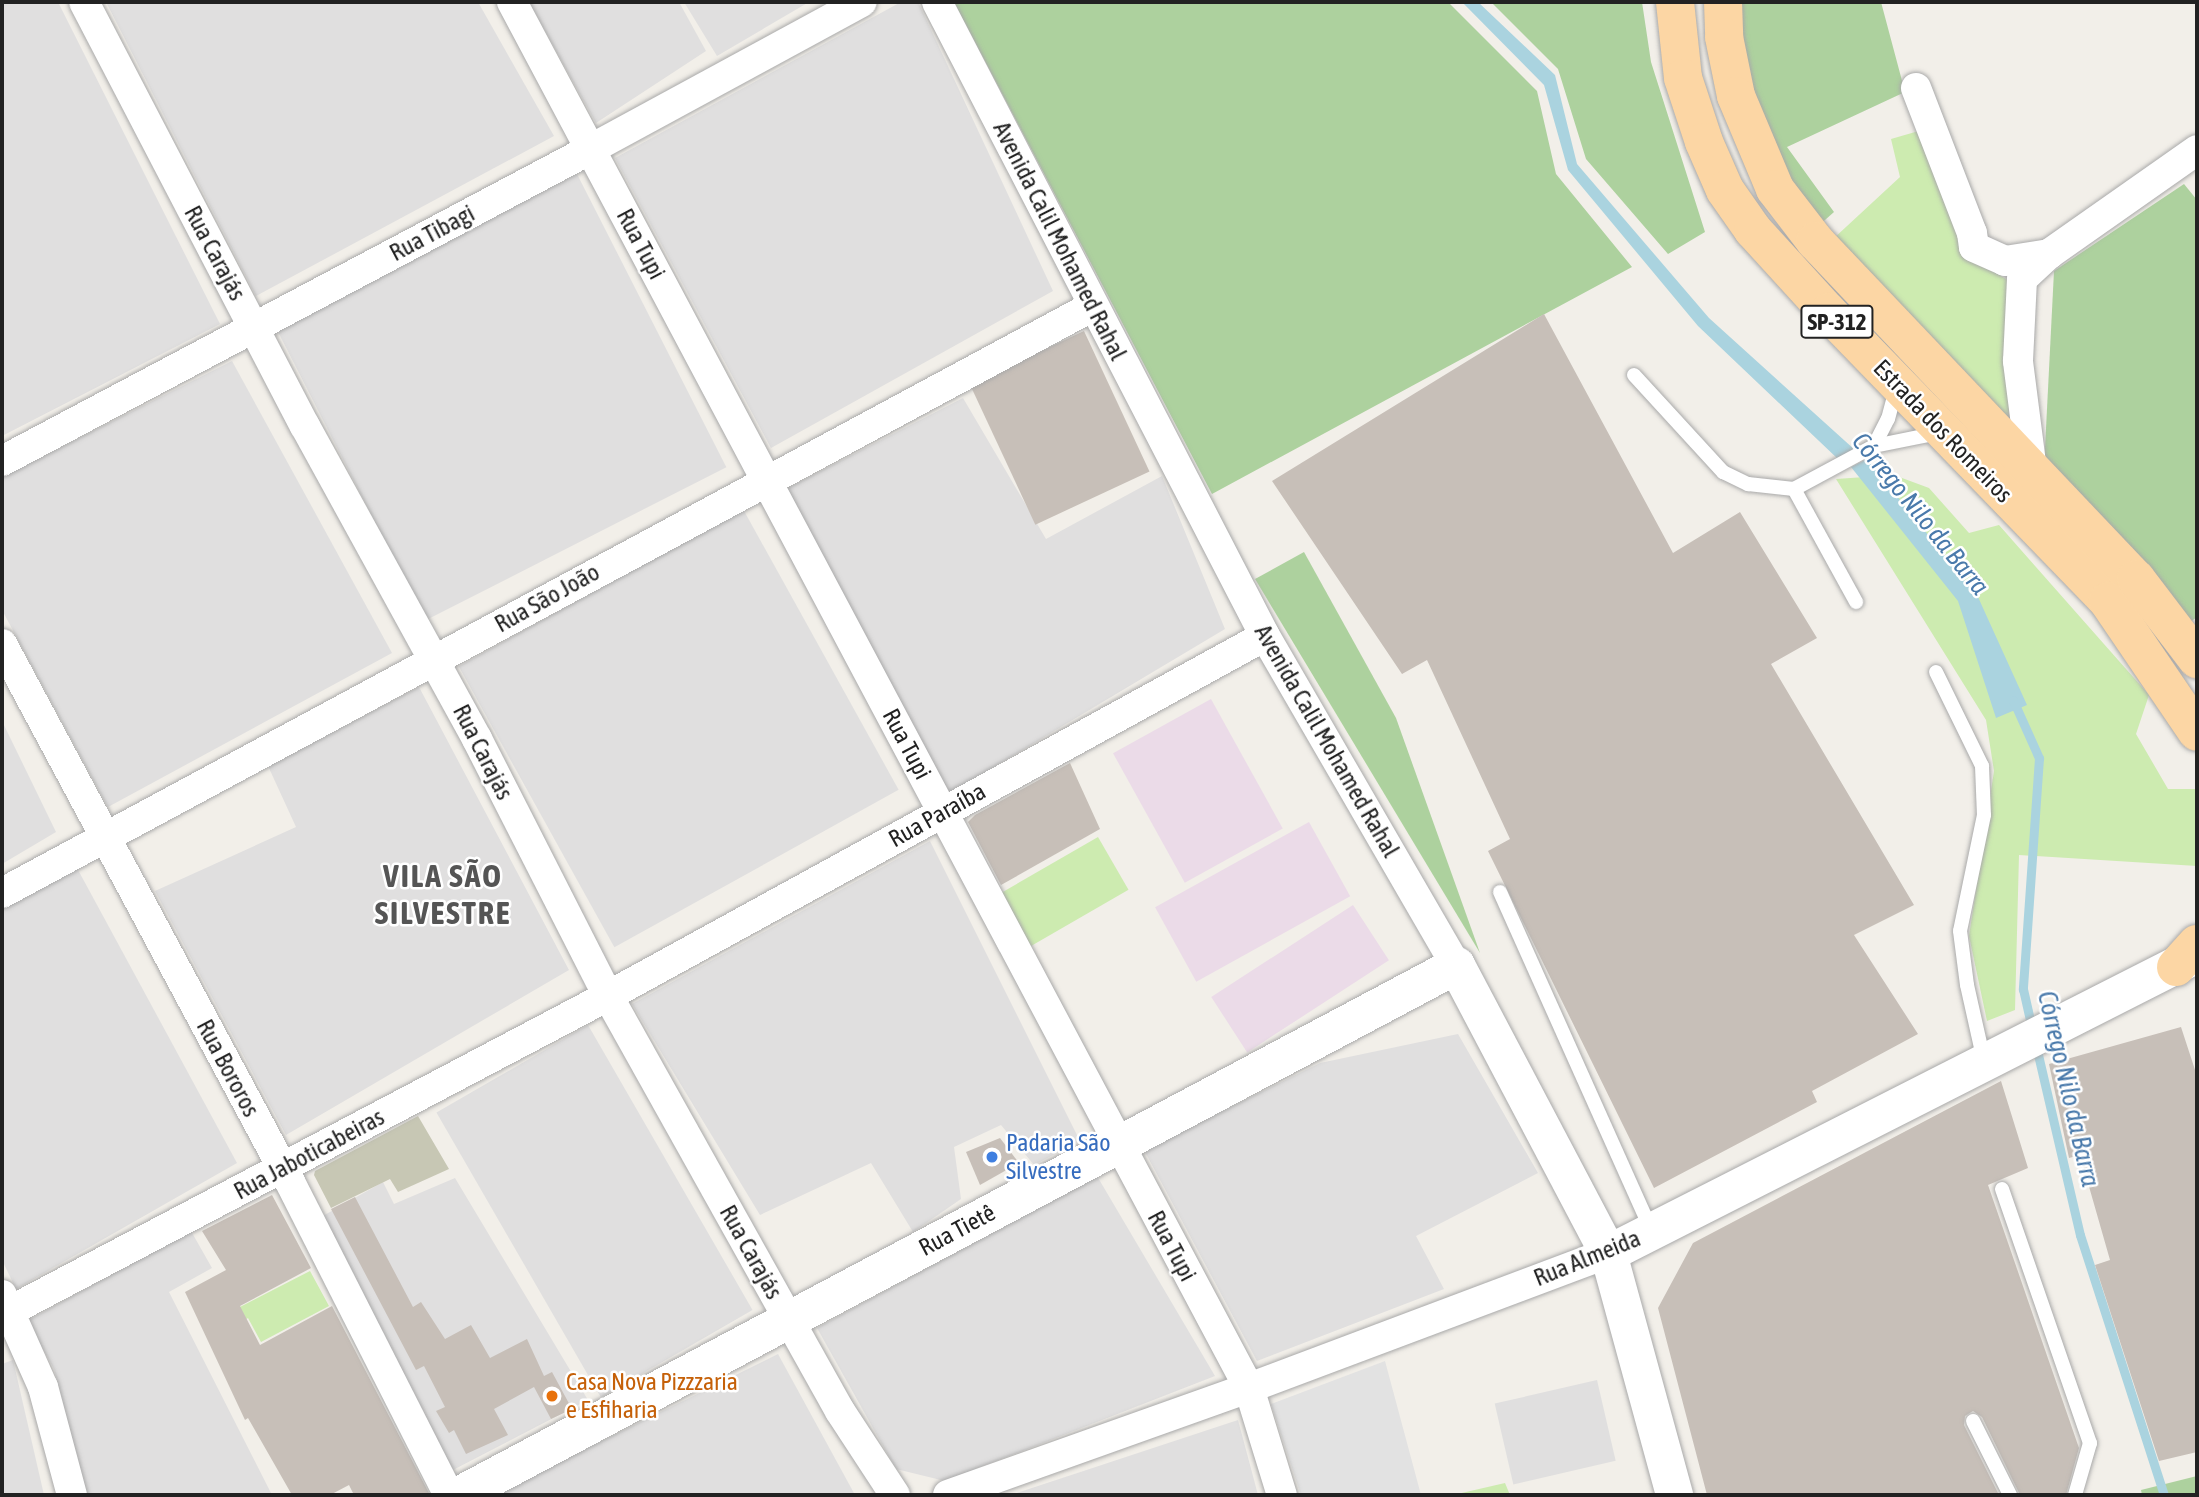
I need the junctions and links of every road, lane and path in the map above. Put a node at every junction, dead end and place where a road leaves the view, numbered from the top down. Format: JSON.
{"nodes":[{"id":1,"x":84,"y":2,"type":"edge"},
{"id":2,"x":512,"y":2,"type":"edge"},
{"id":3,"x":862,"y":2,"type":"edge"},
{"id":4,"x":937,"y":2,"type":"edge"},
{"id":5,"x":1675,"y":2,"type":"edge"},
{"id":6,"x":1723,"y":2,"type":"edge"},
{"id":7,"x":1916,"y":88,"type":"dead end"},
{"id":8,"x":591,"y":149,"type":"junction"},
{"id":9,"x":2197,"y":150,"type":"edge"},
{"id":10,"x":2049,"y":254,"type":"junction"},
{"id":11,"x":1093,"y":306,"type":"junction"},
{"id":12,"x":254,"y":326,"type":"junction"},
{"id":13,"x":1634,"y":375,"type":"dead end"},
{"id":14,"x":1897,"y":384,"type":"junction"},
{"id":15,"x":1945,"y":432,"type":"junction"},
{"id":16,"x":1870,"y":448,"type":"junction"},
{"id":17,"x":2,"y":461,"type":"edge"},
{"id":18,"x":2032,"y":471,"type":"junction"},
{"id":19,"x":764,"y":480,"type":"junction"},
{"id":20,"x":1794,"y":489,"type":"junction"},
{"id":21,"x":1856,"y":602,"type":"dead end"},
{"id":22,"x":1265,"y":636,"type":"junction"},
{"id":23,"x":2,"y":644,"type":"edge"},
{"id":24,"x":435,"y":659,"type":"junction"},
{"id":25,"x":2197,"y":659,"type":"edge"},
{"id":26,"x":1936,"y":672,"type":"dead end"},
{"id":27,"x":2197,"y":732,"type":"edge"},
{"id":28,"x":943,"y":812,"type":"junction"},
{"id":29,"x":105,"y":839,"type":"junction"},
{"id":30,"x":1500,"y":892,"type":"dead end"},
{"id":31,"x":2,"y":893,"type":"edge"},
{"id":32,"x":2190,"y":955,"type":"edge"},
{"id":33,"x":1456,"y":965,"type":"junction"},
{"id":34,"x":608,"y":996,"type":"junction"},
{"id":35,"x":1984,"y":1062,"type":"junction"},
{"id":36,"x":1117,"y":1145,"type":"junction"},
{"id":37,"x":281,"y":1168,"type":"junction"},
{"id":38,"x":2002,"y":1189,"type":"dead end"},
{"id":39,"x":1653,"y":1232,"type":"junction"},
{"id":40,"x":1608,"y":1252,"type":"junction"},
{"id":41,"x":6,"y":1303,"type":"edge"},
{"id":42,"x":789,"y":1320,"type":"junction"},
{"id":43,"x":12,"y":1343,"type":"edge"},
{"id":44,"x":1249,"y":1388,"type":"junction"},
{"id":45,"x":1973,"y":1420,"type":"dead end"},
{"id":46,"x":72,"y":1495,"type":"edge"},
{"id":47,"x":449,"y":1495,"type":"edge"},
{"id":48,"x":458,"y":1495,"type":"edge"},
{"id":49,"x":895,"y":1495,"type":"edge"},
{"id":50,"x":948,"y":1495,"type":"edge"},
{"id":51,"x":1282,"y":1495,"type":"edge"},
{"id":52,"x":1674,"y":1495,"type":"edge"},
{"id":53,"x":2010,"y":1495,"type":"edge"},
{"id":54,"x":2075,"y":1495,"type":"edge"}],
"edges":[{"from":1,"to":12,"type":"street","name":"Rua Carajás"},
{"from":2,"to":8,"type":"street","name":"Rua Tupi"},
{"from":3,"to":8,"type":"street","name":"Rua Tibagi"},
{"from":4,"to":11,"type":"street","name":"Avenida Calil Mohamed Rahal"},
{"from":5,"to":14,"type":"main road","name":"Estrada dos Romeiros","number":"SP-312"},
{"from":6,"to":18,"type":"main road","name":"Estrada dos Romeiros","number":"SP-312"},
{"from":7,"to":10,"type":"street"},
{"from":8,"to":12,"type":"street","name":"Rua Tibagi"},
{"from":8,"to":19,"type":"street","name":"Rua Tupi"},
{"from":9,"to":10,"type":"street"},
{"from":10,"to":18,"type":"street"},
{"from":11,"to":19,"type":"street","name":"Rua São João"},
{"from":11,"to":22,"type":"street","name":"Avenida Calil Mohamed Rahal"},
{"from":12,"to":17,"type":"street","name":"Rua Tibagi"},
{"from":12,"to":24,"type":"street","name":"Rua Carajás"},
{"from":13,"to":20,"type":"lane"},
{"from":14,"to":15,"type":"main road","name":"Estrada dos Romeiros","number":"SP-312"},
{"from":14,"to":16,"type":"lane"},
{"from":15,"to":16,"type":"lane"},
{"from":15,"to":27,"type":"main road","name":"Estrada dos Romeiros","number":"SP-312"},
{"from":16,"to":20,"type":"lane"},
{"from":18,"to":25,"type":"main road","name":"Estrada dos Romeiros","number":"SP-312"},
{"from":19,"to":24,"type":"street","name":"Rua São João"},
{"from":19,"to":28,"type":"street","name":"Rua Tupi"},
{"from":20,"to":21,"type":"lane"},
{"from":22,"to":28,"type":"street","name":"Rua Paraíba"},
{"from":22,"to":33,"type":"street","name":"Avenida Calil Mohamed Rahal"},
{"from":23,"to":29,"type":"street","name":"Rua Bororos"},
{"from":24,"to":29,"type":"street","name":"Rua São João"},
{"from":24,"to":34,"type":"street","name":"Rua Carajás"},
{"from":26,"to":35,"type":"lane"},
{"from":28,"to":34,"type":"street","name":"Rua Paraíba"},
{"from":28,"to":36,"type":"street","name":"Rua Tupi"},
{"from":29,"to":31,"type":"street","name":"Rua São João"},
{"from":29,"to":37,"type":"street","name":"Rua Bororos"},
{"from":30,"to":39,"type":"lane"},
{"from":32,"to":35,"type":"street","name":"Rua Almeida"},
{"from":33,"to":36,"type":"street","name":"Rua Tietê"},
{"from":33,"to":40,"type":"street","name":"Avenida Calil Mohamed Rahal"},
{"from":34,"to":37,"type":"street","name":"Rua Jaboticabeiras"},
{"from":34,"to":42,"type":"street","name":"Rua Carajás"},
{"from":35,"to":39,"type":"street","name":"Rua Almeida"},
{"from":36,"to":42,"type":"street","name":"Rua Tietê"},
{"from":36,"to":44,"type":"street","name":"Rua Tupi"},
{"from":37,"to":41,"type":"street","name":"Rua Jaboticabeiras"},
{"from":37,"to":47,"type":"street","name":"Rua Bororos"},
{"from":38,"to":54,"type":"lane"},
{"from":39,"to":40,"type":"street","name":"Rua Almeida"},
{"from":40,"to":44,"type":"street","name":"Rua Almeida"},
{"from":40,"to":52,"type":"street","name":"Avenida Calil Mohamed Rahal"},
{"from":41,"to":43,"type":"street"},
{"from":42,"to":48,"type":"street","name":"Rua Tietê"},
{"from":42,"to":49,"type":"street","name":"Rua Carajás"},
{"from":43,"to":46,"type":"street"},
{"from":44,"to":50,"type":"street","name":"Rua Almeida"},
{"from":44,"to":51,"type":"street","name":"Rua Tupi"},
{"from":45,"to":53,"type":"lane"}]}
